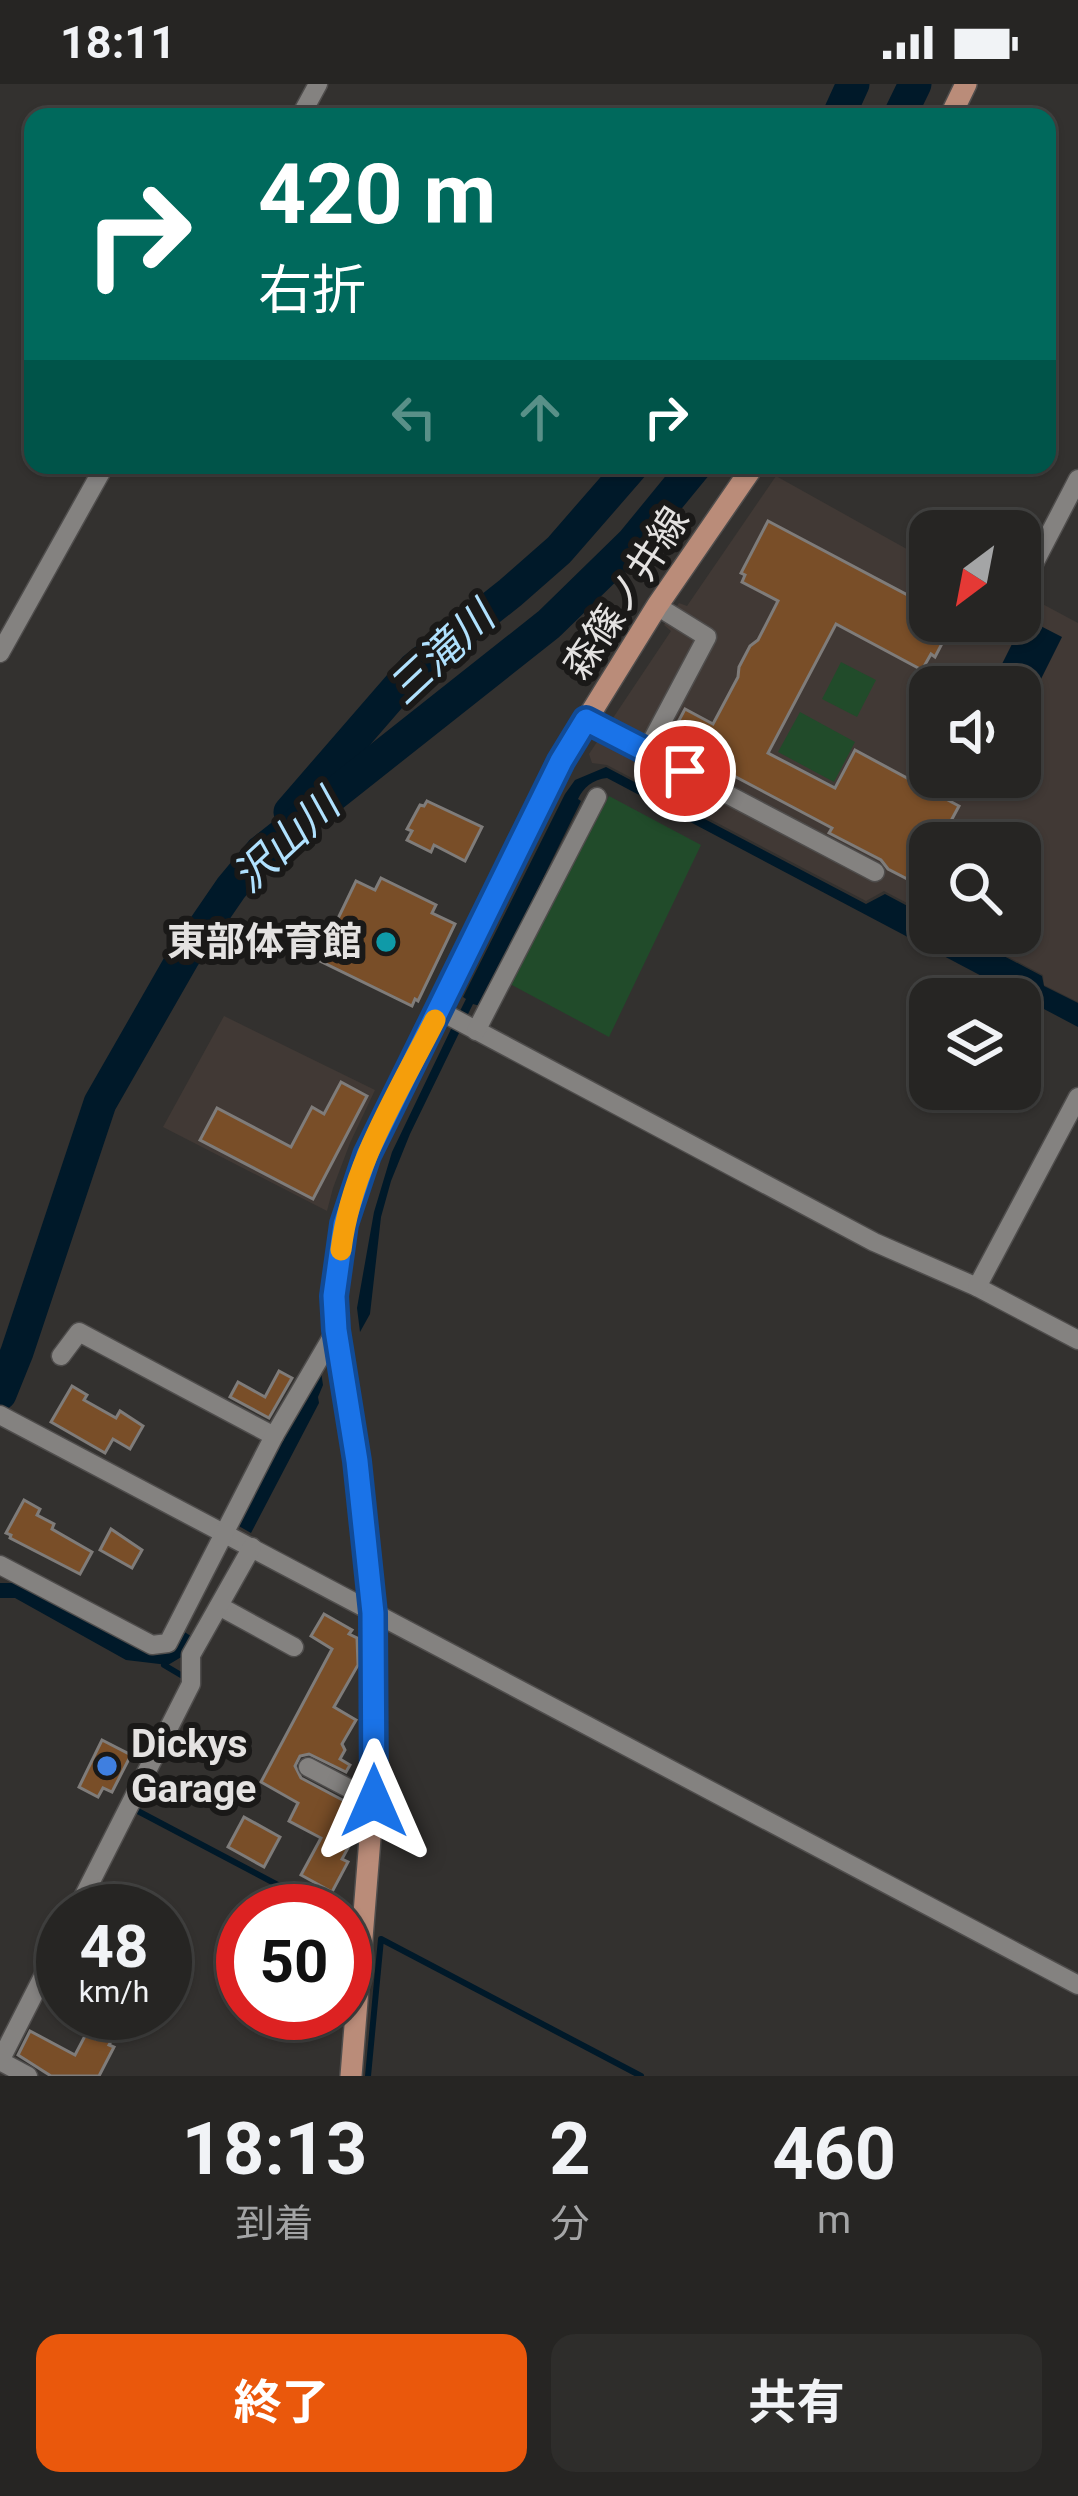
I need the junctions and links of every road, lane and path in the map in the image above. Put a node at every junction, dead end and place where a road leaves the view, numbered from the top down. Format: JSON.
{"nodes":[{"id":1,"x":100,"y":474,"type":"edge"},
{"id":2,"x":748,"y":474,"type":"edge"},
{"id":3,"x":1078,"y":479,"type":"edge"},
{"id":4,"x":1041,"y":550,"type":"edge"},
{"id":5,"x":657,"y":606,"type":"junction"},
{"id":6,"x":0,"y":652,"type":"edge"},
{"id":7,"x":586,"y":720,"type":"junction"},
{"id":8,"x":647,"y":750,"type":"junction"},
{"id":9,"x":597,"y":797,"type":"dead end"},
{"id":10,"x":875,"y":872,"type":"dead end"},
{"id":11,"x":440,"y":1011,"type":"junction"},
{"id":12,"x":476,"y":1030,"type":"junction"},
{"id":13,"x":1078,"y":1097,"type":"edge"},
{"id":14,"x":977,"y":1287,"type":"junction"},
{"id":15,"x":336,"y":1330,"type":"junction"},
{"id":16,"x":1078,"y":1340,"type":"edge"},
{"id":17,"x":61,"y":1356,"type":"dead end"},
{"id":18,"x":0,"y":1415,"type":"edge"},
{"id":19,"x":274,"y":1436,"type":"junction"},
{"id":20,"x":227,"y":1533,"type":"junction"},
{"id":21,"x":251,"y":1546,"type":"junction"},
{"id":22,"x":0,"y":1565,"type":"edge"},
{"id":23,"x":218,"y":1606,"type":"junction"},
{"id":24,"x":373,"y":1613,"type":"junction"},
{"id":25,"x":294,"y":1647,"type":"dead end"},
{"id":26,"x":308,"y":1767,"type":"dead end"},
{"id":27,"x":374,"y":1801,"type":"junction"},
{"id":28,"x":90,"y":1884,"type":"edge"},
{"id":29,"x":1078,"y":1984,"type":"edge"},
{"id":30,"x":36,"y":1990,"type":"edge"},
{"id":31,"x":0,"y":2061,"type":"edge"},
{"id":32,"x":28,"y":2076,"type":"edge"},
{"id":33,"x":351,"y":2076,"type":"edge"}],
"edges":[{"from":1,"to":6,"type":"street"},
{"from":2,"to":5,"type":"main road","name":"森篠ノ井線"},
{"from":3,"to":4,"type":"street"},
{"from":5,"to":7,"type":"main road","name":"森篠ノ井線"},
{"from":5,"to":8,"type":"street"},
{"from":7,"to":8,"type":"street"},
{"from":7,"to":11,"type":"main road","name":"森篠ノ井線"},
{"from":8,"to":10,"type":"street"},
{"from":9,"to":12,"type":"street"},
{"from":11,"to":12,"type":"street"},
{"from":11,"to":15,"type":"main road","name":"森篠ノ井線"},
{"from":12,"to":14,"type":"street"},
{"from":13,"to":14,"type":"street"},
{"from":14,"to":16,"type":"street"},
{"from":15,"to":19,"type":"street"},
{"from":15,"to":24,"type":"main road","name":"森篠ノ井線"},
{"from":17,"to":19,"type":"street"},
{"from":18,"to":20,"type":"street"},
{"from":19,"to":20,"type":"street"},
{"from":20,"to":21,"type":"street"},
{"from":20,"to":22,"type":"street"},
{"from":21,"to":23,"type":"street"},
{"from":21,"to":24,"type":"street"},
{"from":23,"to":25,"type":"street"},
{"from":23,"to":28,"type":"street"},
{"from":24,"to":27,"type":"main road","name":"森篠ノ井線"},
{"from":24,"to":29,"type":"street"},
{"from":26,"to":27,"type":"street"},
{"from":27,"to":33,"type":"main road","name":"森篠ノ井線"},
{"from":30,"to":31,"type":"street"},
{"from":31,"to":32,"type":"street"}]}
